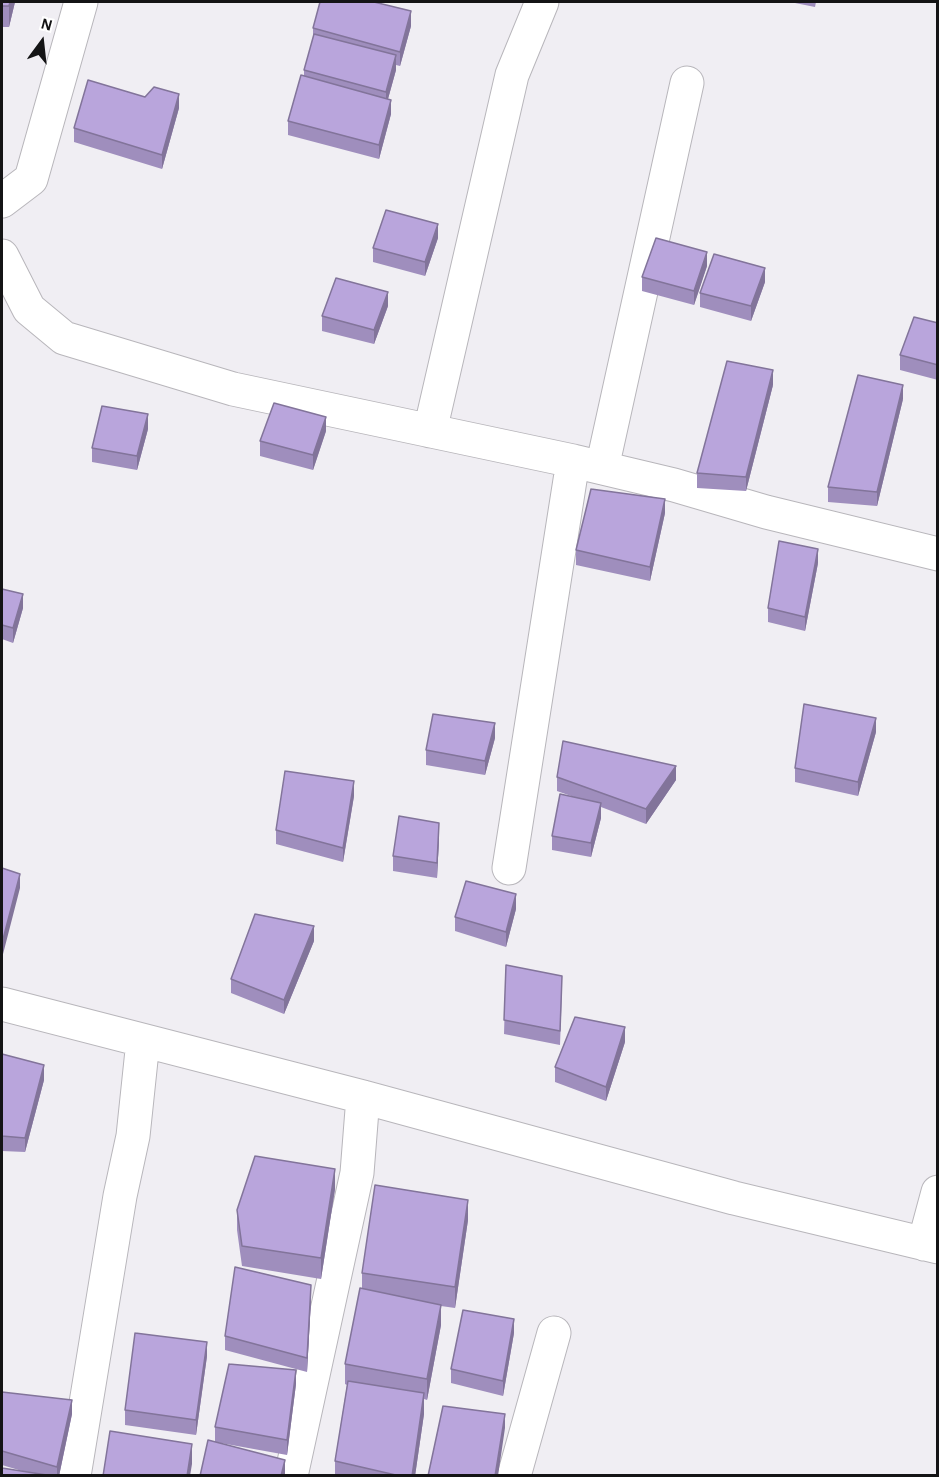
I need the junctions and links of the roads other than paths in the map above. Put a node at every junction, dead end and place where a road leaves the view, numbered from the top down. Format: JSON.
{"nodes":[{"id":1,"x":81,"y":2,"type":"edge"},
{"id":2,"x":542,"y":2,"type":"edge"},
{"id":3,"x":687,"y":83,"type":"dead end"},
{"id":4,"x":2,"y":201,"type":"edge"},
{"id":5,"x":2,"y":256,"type":"edge"},
{"id":6,"x":430,"y":431,"type":"junction"},
{"id":7,"x":588,"y":464,"type":"junction"},
{"id":8,"x":938,"y":554,"type":"edge"},
{"id":9,"x":509,"y":868,"type":"dead end"},
{"id":10,"x":2,"y":1004,"type":"edge"},
{"id":11,"x":142,"y":1041,"type":"junction"},
{"id":12,"x":363,"y":1097,"type":"junction"},
{"id":13,"x":938,"y":1192,"type":"edge"},
{"id":14,"x":931,"y":1245,"type":"edge"},
{"id":15,"x":554,"y":1333,"type":"dead end"},
{"id":16,"x":75,"y":1476,"type":"edge"},
{"id":17,"x":291,"y":1476,"type":"edge"},
{"id":18,"x":514,"y":1476,"type":"edge"}],
"edges":[{"from":1,"to":4,"type":"street"},
{"from":2,"to":6,"type":"street"},
{"from":3,"to":7,"type":"street"},
{"from":5,"to":6,"type":"street"},
{"from":6,"to":7,"type":"street"},
{"from":7,"to":8,"type":"street"},
{"from":7,"to":9,"type":"street"},
{"from":10,"to":11,"type":"street"},
{"from":11,"to":12,"type":"street"},
{"from":11,"to":16,"type":"street"},
{"from":12,"to":14,"type":"street"},
{"from":12,"to":17,"type":"street"},
{"from":13,"to":14,"type":"street"},
{"from":15,"to":18,"type":"street"}]}
